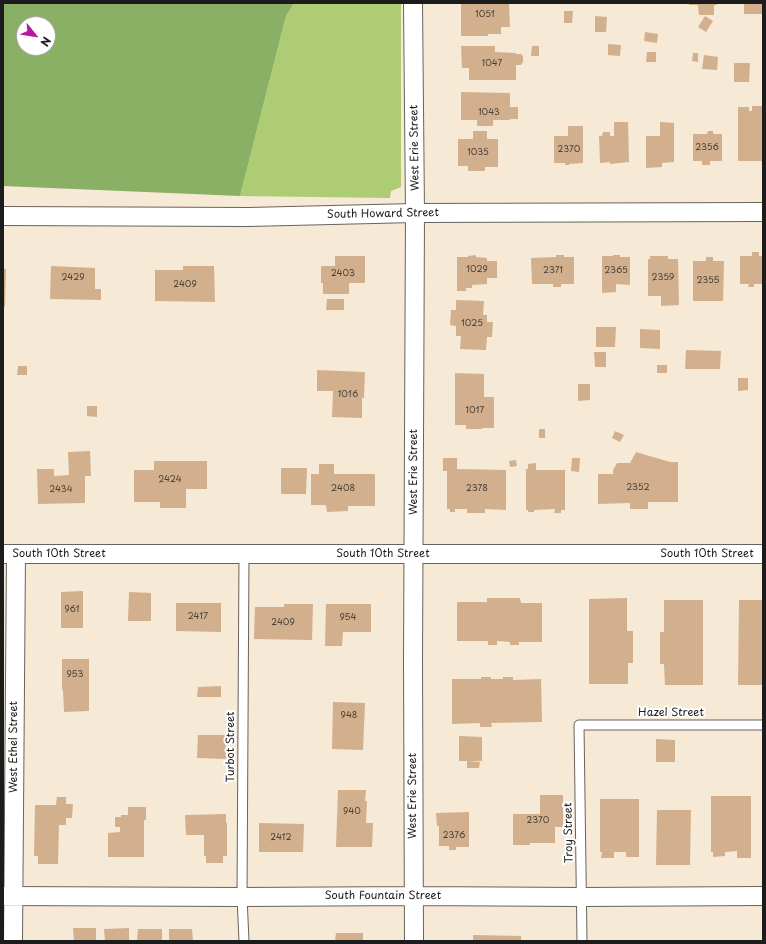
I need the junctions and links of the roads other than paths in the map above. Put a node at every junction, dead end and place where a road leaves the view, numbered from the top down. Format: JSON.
{"nodes":[{"id":1,"x":413,"y":3,"type":"edge"},
{"id":2,"x":763,"y":212,"type":"edge"},
{"id":3,"x":415,"y":213,"type":"junction"},
{"id":4,"x":3,"y":216,"type":"edge"},
{"id":5,"x":9,"y":554,"type":"edge"},
{"id":6,"x":244,"y":554,"type":"junction"},
{"id":7,"x":413,"y":554,"type":"junction"},
{"id":8,"x":763,"y":554,"type":"edge"},
{"id":9,"x":579,"y":725,"type":"joint"},
{"id":10,"x":763,"y":725,"type":"edge"},
{"id":11,"x":8,"y":896,"type":"edge"},
{"id":12,"x":414,"y":896,"type":"junction"},
{"id":13,"x":763,"y":896,"type":"edge"},
{"id":14,"x":242,"y":897,"type":"junction"},
{"id":15,"x":582,"y":897,"type":"junction"},
{"id":16,"x":13,"y":941,"type":"edge"},
{"id":17,"x":244,"y":941,"type":"edge"},
{"id":18,"x":414,"y":941,"type":"edge"},
{"id":19,"x":582,"y":941,"type":"edge"}],
"edges":[{"from":1,"to":3,"type":"street","name":"West Erie Street"},
{"from":2,"to":3,"type":"street","name":"South Howard Street"},
{"from":3,"to":4,"type":"street","name":"South Howard Street"},
{"from":3,"to":7,"type":"street","name":"West Erie Street"},
{"from":5,"to":6,"type":"street","name":"South 10th Street"},
{"from":5,"to":11,"type":"street","name":"West Ethel Street"},
{"from":6,"to":7,"type":"street","name":"South 10th Street"},
{"from":6,"to":14,"type":"lane","name":"Turbot Street"},
{"from":7,"to":8,"type":"street","name":"South 10th Street"},
{"from":7,"to":12,"type":"street","name":"West Erie Street"},
{"from":9,"to":10,"type":"lane","name":"Hazel Street"},
{"from":9,"to":15,"type":"lane","name":"Troy Street"},
{"from":11,"to":14,"type":"street","name":"South Fountain Street"},
{"from":11,"to":16,"type":"street","name":"West Ethel Street"},
{"from":12,"to":14,"type":"street","name":"South Fountain Street"},
{"from":12,"to":15,"type":"street","name":"South Fountain Street"},
{"from":12,"to":18,"type":"street","name":"West Erie Street"},
{"from":13,"to":15,"type":"street","name":"South Fountain Street"},
{"from":14,"to":17,"type":"lane","name":"Turbot Street"},
{"from":15,"to":19,"type":"lane","name":"Troy Street"}]}
